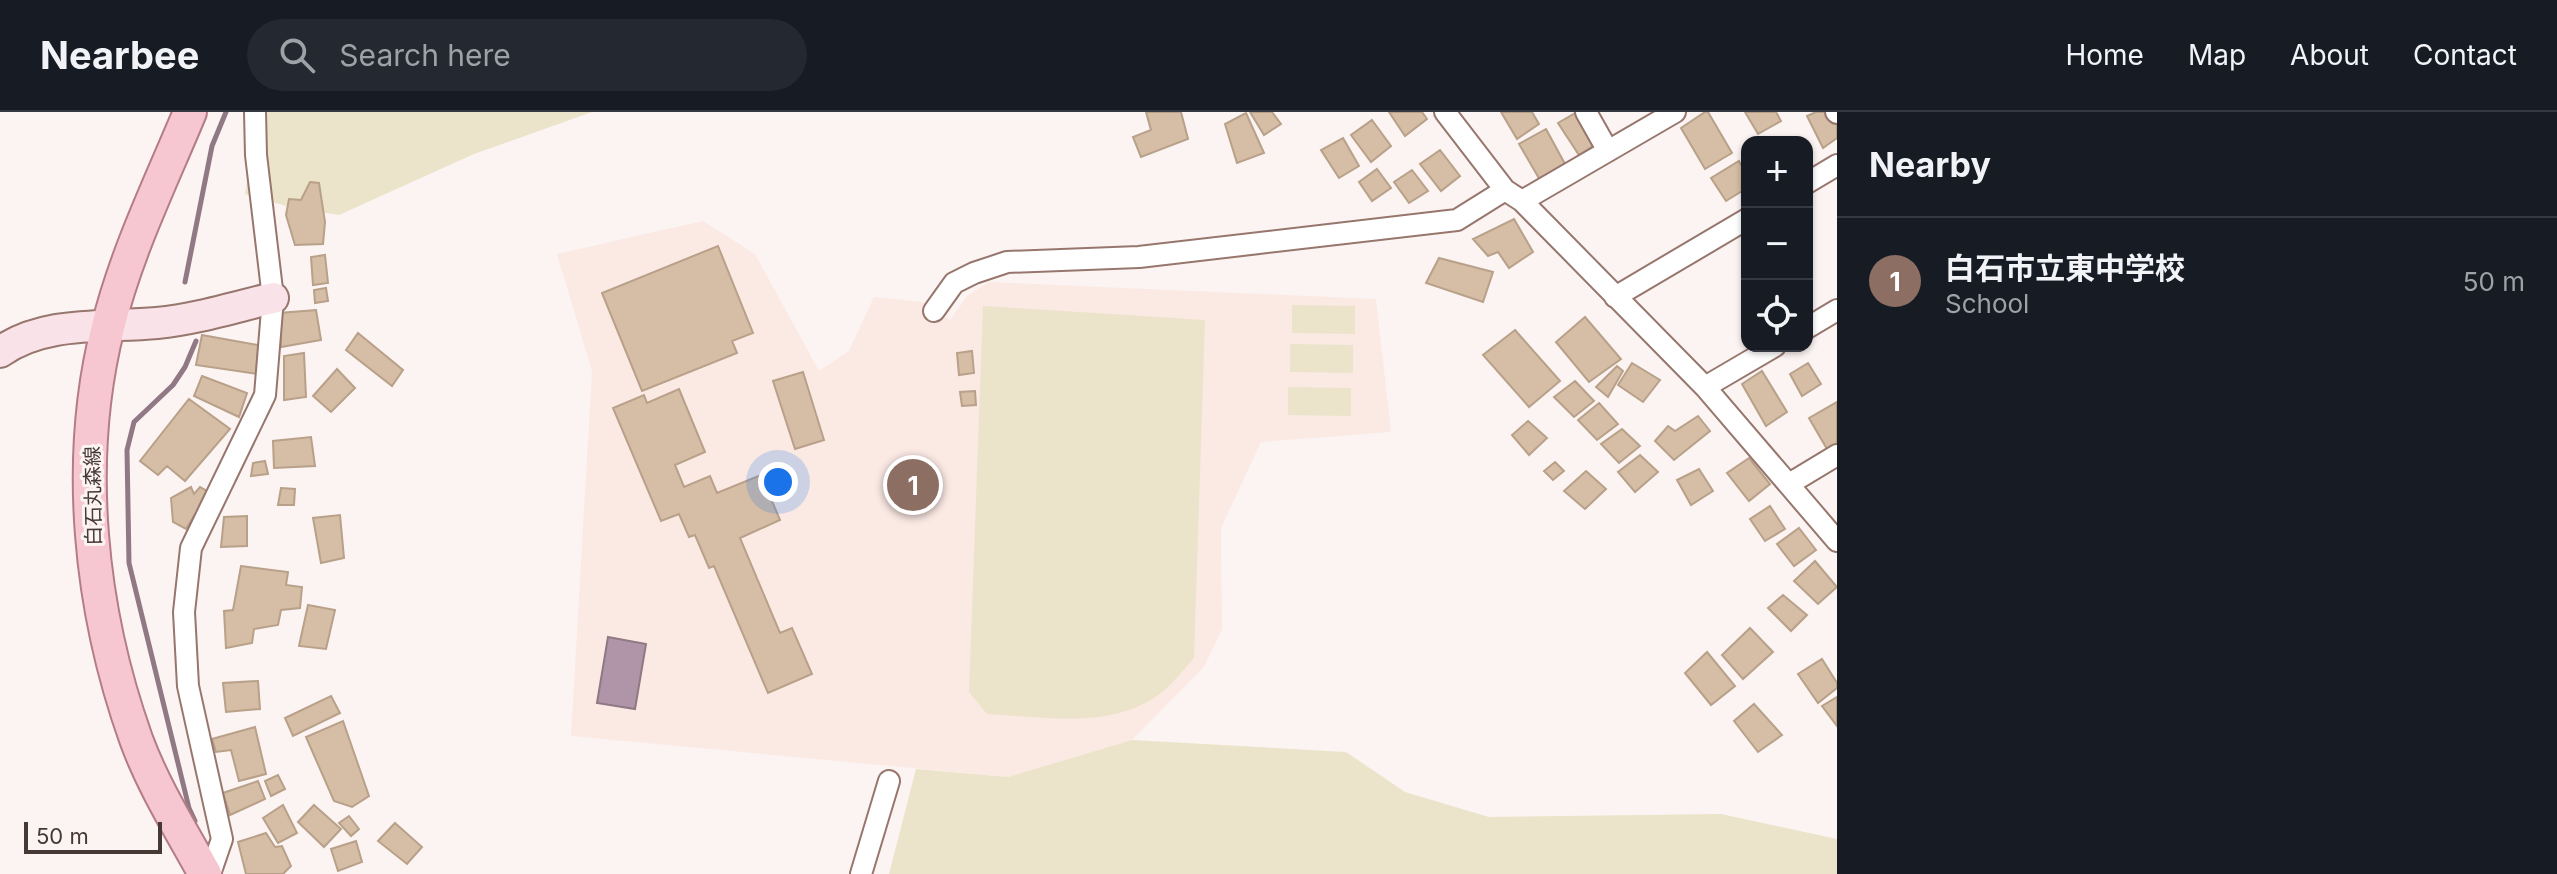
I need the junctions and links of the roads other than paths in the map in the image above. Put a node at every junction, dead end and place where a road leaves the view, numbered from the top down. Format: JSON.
{"nodes":[{"id":1,"x":190,"y":112,"type":"edge"},
{"id":2,"x":255,"y":112,"type":"edge"},
{"id":3,"x":1445,"y":112,"type":"edge"},
{"id":4,"x":1586,"y":112,"type":"edge"},
{"id":5,"x":1675,"y":112,"type":"edge"},
{"id":6,"x":1608,"y":151,"type":"junction"},
{"id":7,"x":1837,"y":165,"type":"edge"},
{"id":8,"x":1813,"y":179,"type":"edge"},
{"id":9,"x":1514,"y":196,"type":"junction"},
{"id":10,"x":1741,"y":223,"type":"edge"},
{"id":11,"x":1615,"y":297,"type":"junction"},
{"id":12,"x":273,"y":298,"type":"junction"},
{"id":13,"x":1837,"y":310,"type":"edge"},
{"id":14,"x":934,"y":311,"type":"dead end"},
{"id":15,"x":1813,"y":324,"type":"edge"},
{"id":16,"x":108,"y":325,"type":"junction"},
{"id":17,"x":0,"y":352,"type":"edge"},
{"id":18,"x":1765,"y":352,"type":"edge"},
{"id":19,"x":1705,"y":387,"type":"junction"},
{"id":20,"x":1837,"y":455,"type":"edge"},
{"id":21,"x":1789,"y":484,"type":"junction"},
{"id":22,"x":1837,"y":541,"type":"edge"},
{"id":23,"x":889,"y":781,"type":"dead end"},
{"id":24,"x":208,"y":874,"type":"edge"},
{"id":25,"x":861,"y":874,"type":"edge"}],
"edges":[{"from":1,"to":16,"type":"main road","name":"白石丸森線"},
{"from":2,"to":12,"type":"street"},
{"from":3,"to":9,"type":"street"},
{"from":4,"to":6,"type":"street"},
{"from":5,"to":6,"type":"street"},
{"from":6,"to":9,"type":"street"},
{"from":7,"to":8,"type":"street"},
{"from":9,"to":11,"type":"street"},
{"from":9,"to":14,"type":"street"},
{"from":10,"to":11,"type":"street"},
{"from":11,"to":19,"type":"street"},
{"from":12,"to":16,"type":"street"},
{"from":12,"to":24,"type":"street"},
{"from":13,"to":15,"type":"street"},
{"from":16,"to":17,"type":"street"},
{"from":16,"to":24,"type":"main road","name":"白石丸森線"},
{"from":18,"to":19,"type":"street"},
{"from":19,"to":21,"type":"street"},
{"from":20,"to":21,"type":"street"},
{"from":21,"to":22,"type":"street"},
{"from":23,"to":25,"type":"street"}]}
